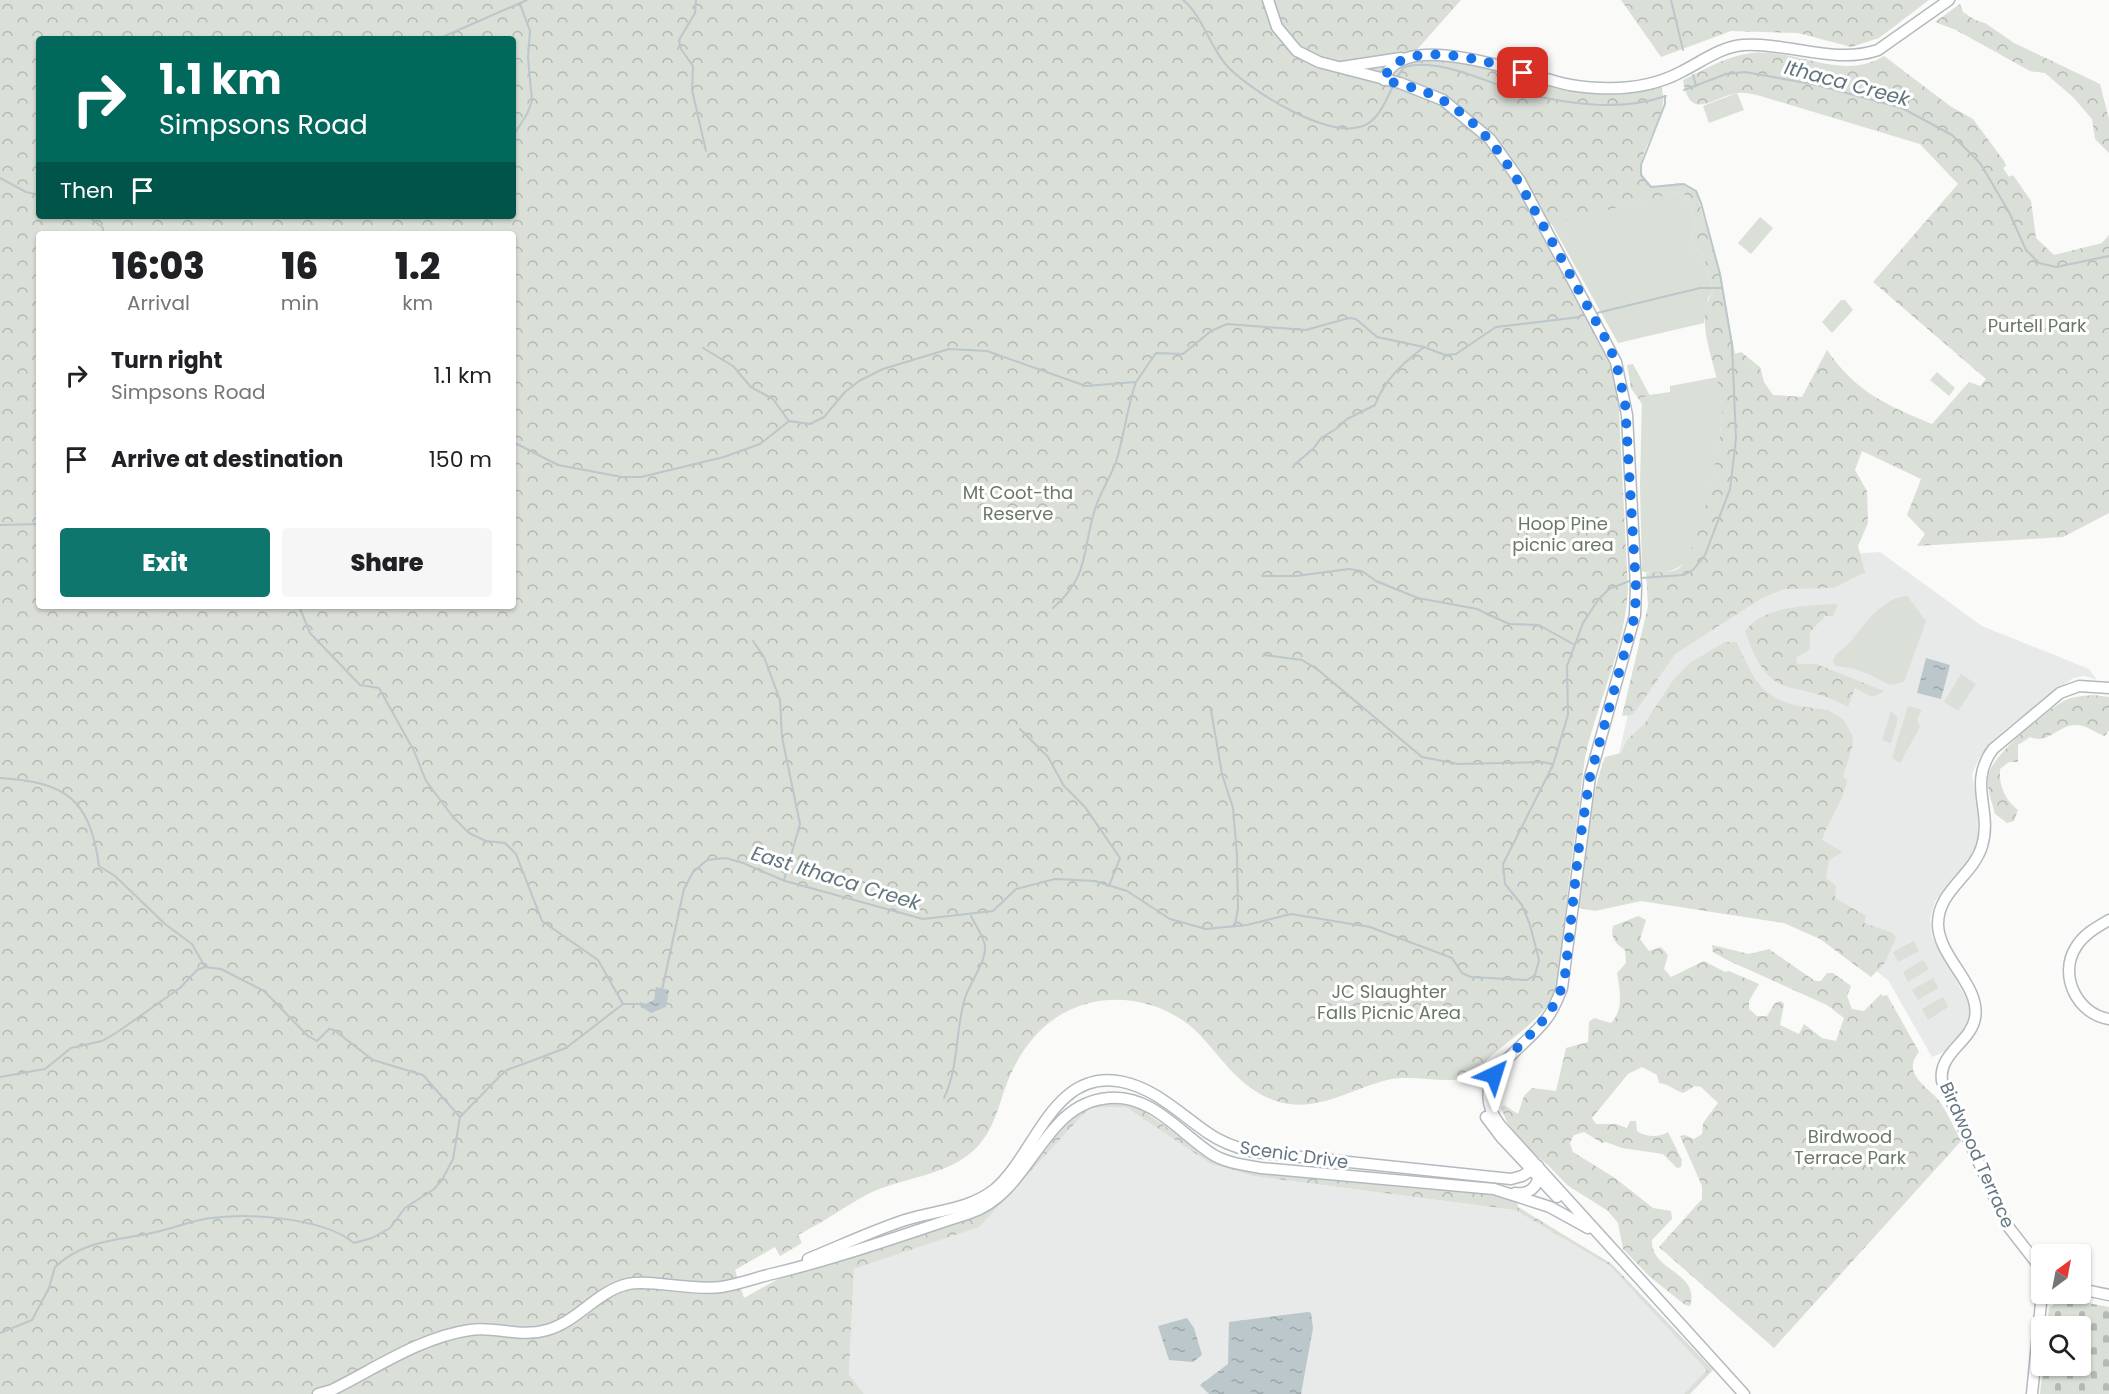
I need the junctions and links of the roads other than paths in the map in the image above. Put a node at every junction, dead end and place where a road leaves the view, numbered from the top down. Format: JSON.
{"nodes":[{"id":1,"x":1268,"y":0,"type":"edge"},
{"id":2,"x":1949,"y":0,"type":"edge"},
{"id":3,"x":1402,"y":58,"type":"junction"},
{"id":4,"x":1339,"y":68,"type":"junction"},
{"id":5,"x":1392,"y":82,"type":"junction"},
{"id":6,"x":2109,"y":688,"type":"edge"},
{"id":7,"x":2109,"y":920,"type":"edge"},
{"id":8,"x":2109,"y":1020,"type":"edge"},
{"id":9,"x":1536,"y":1171,"type":"junction"},
{"id":10,"x":1503,"y":1191,"type":"junction"},
{"id":11,"x":1591,"y":1231,"type":"junction"},
{"id":12,"x":1609,"y":1247,"type":"junction"},
{"id":13,"x":819,"y":1254,"type":"junction"},
{"id":14,"x":2031,"y":1256,"type":"edge"},
{"id":15,"x":830,"y":1259,"type":"junction"},
{"id":16,"x":774,"y":1273,"type":"junction"},
{"id":17,"x":2091,"y":1291,"type":"edge"},
{"id":18,"x":2109,"y":1295,"type":"edge"},
{"id":19,"x":2041,"y":1304,"type":"edge"},
{"id":20,"x":318,"y":1394,"type":"edge"},
{"id":21,"x":1744,"y":1394,"type":"edge"},
{"id":22,"x":2032,"y":1394,"type":"edge"}],
"edges":[{"from":1,"to":4,"type":"main road"},
{"from":2,"to":3,"type":"main road"},
{"from":3,"to":4,"type":"main road"},
{"from":3,"to":5,"type":"main road"},
{"from":4,"to":5,"type":"main road"},
{"from":5,"to":9,"type":"main road"},
{"from":6,"to":14,"type":"main road","name":"Birdwood Terrace"},
{"from":7,"to":8,"type":"main road"},
{"from":9,"to":10,"type":"main road","name":"Scenic Drive"},
{"from":9,"to":11,"type":"main road"},
{"from":9,"to":12,"type":"main road"},
{"from":9,"to":13,"type":"main road","name":"Scenic Drive"},
{"from":10,"to":11,"type":"main road","name":"Scenic Drive"},
{"from":10,"to":15,"type":"main road","name":"Scenic Drive"},
{"from":11,"to":12,"type":"main road"},
{"from":12,"to":21,"type":"main road"},
{"from":13,"to":15,"type":"main road"},
{"from":13,"to":16,"type":"main road","name":"Scenic Drive"},
{"from":15,"to":16,"type":"main road","name":"Scenic Drive"},
{"from":16,"to":20,"type":"main road"},
{"from":17,"to":18,"type":"main road"},
{"from":19,"to":22,"type":"main road"}]}
